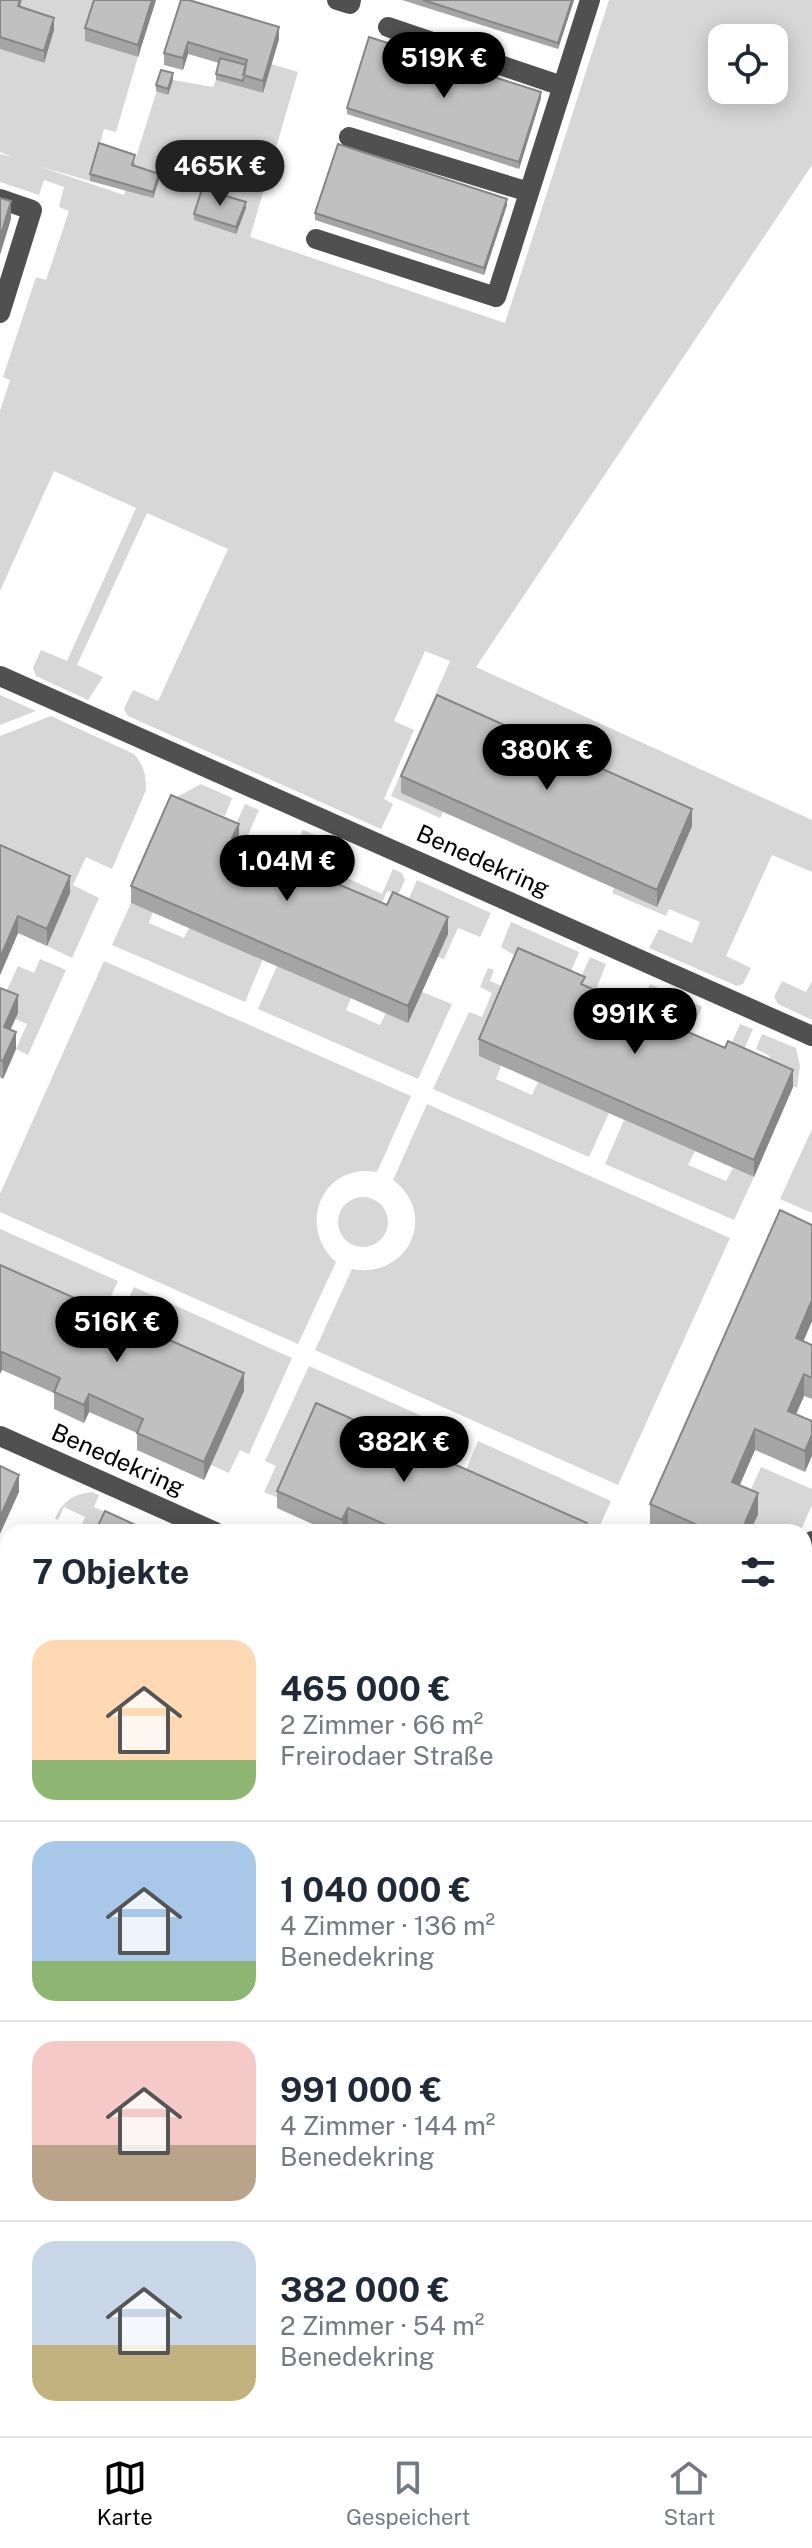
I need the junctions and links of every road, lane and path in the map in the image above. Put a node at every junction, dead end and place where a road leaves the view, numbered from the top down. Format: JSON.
{"nodes":[{"id":1,"x":337,"y":0,"type":"edge"},
{"id":2,"x":351,"y":0,"type":"edge"},
{"id":3,"x":590,"y":0,"type":"edge"},
{"id":4,"x":388,"y":27,"type":"dead end"},
{"id":5,"x":562,"y":86,"type":"junction"},
{"id":6,"x":349,"y":137,"type":"dead end"},
{"id":7,"x":529,"y":192,"type":"junction"},
{"id":8,"x":0,"y":199,"type":"edge"},
{"id":9,"x":316,"y":239,"type":"dead end"},
{"id":10,"x":0,"y":313,"type":"edge"},
{"id":11,"x":0,"y":676,"type":"edge"},
{"id":12,"x":812,"y":1036,"type":"edge"},
{"id":13,"x":0,"y":1436,"type":"edge"},
{"id":14,"x":197,"y":1524,"type":"edge"}],
"edges":[{"from":1,"to":2,"type":"street"},
{"from":3,"to":5,"type":"street"},
{"from":4,"to":5,"type":"street"},
{"from":5,"to":7,"type":"street"},
{"from":6,"to":7,"type":"street"},
{"from":7,"to":9,"type":"street"},
{"from":8,"to":10,"type":"street"},
{"from":11,"to":12,"type":"street","name":"Benedekring"},
{"from":13,"to":14,"type":"street","name":"Benedekring"}]}
